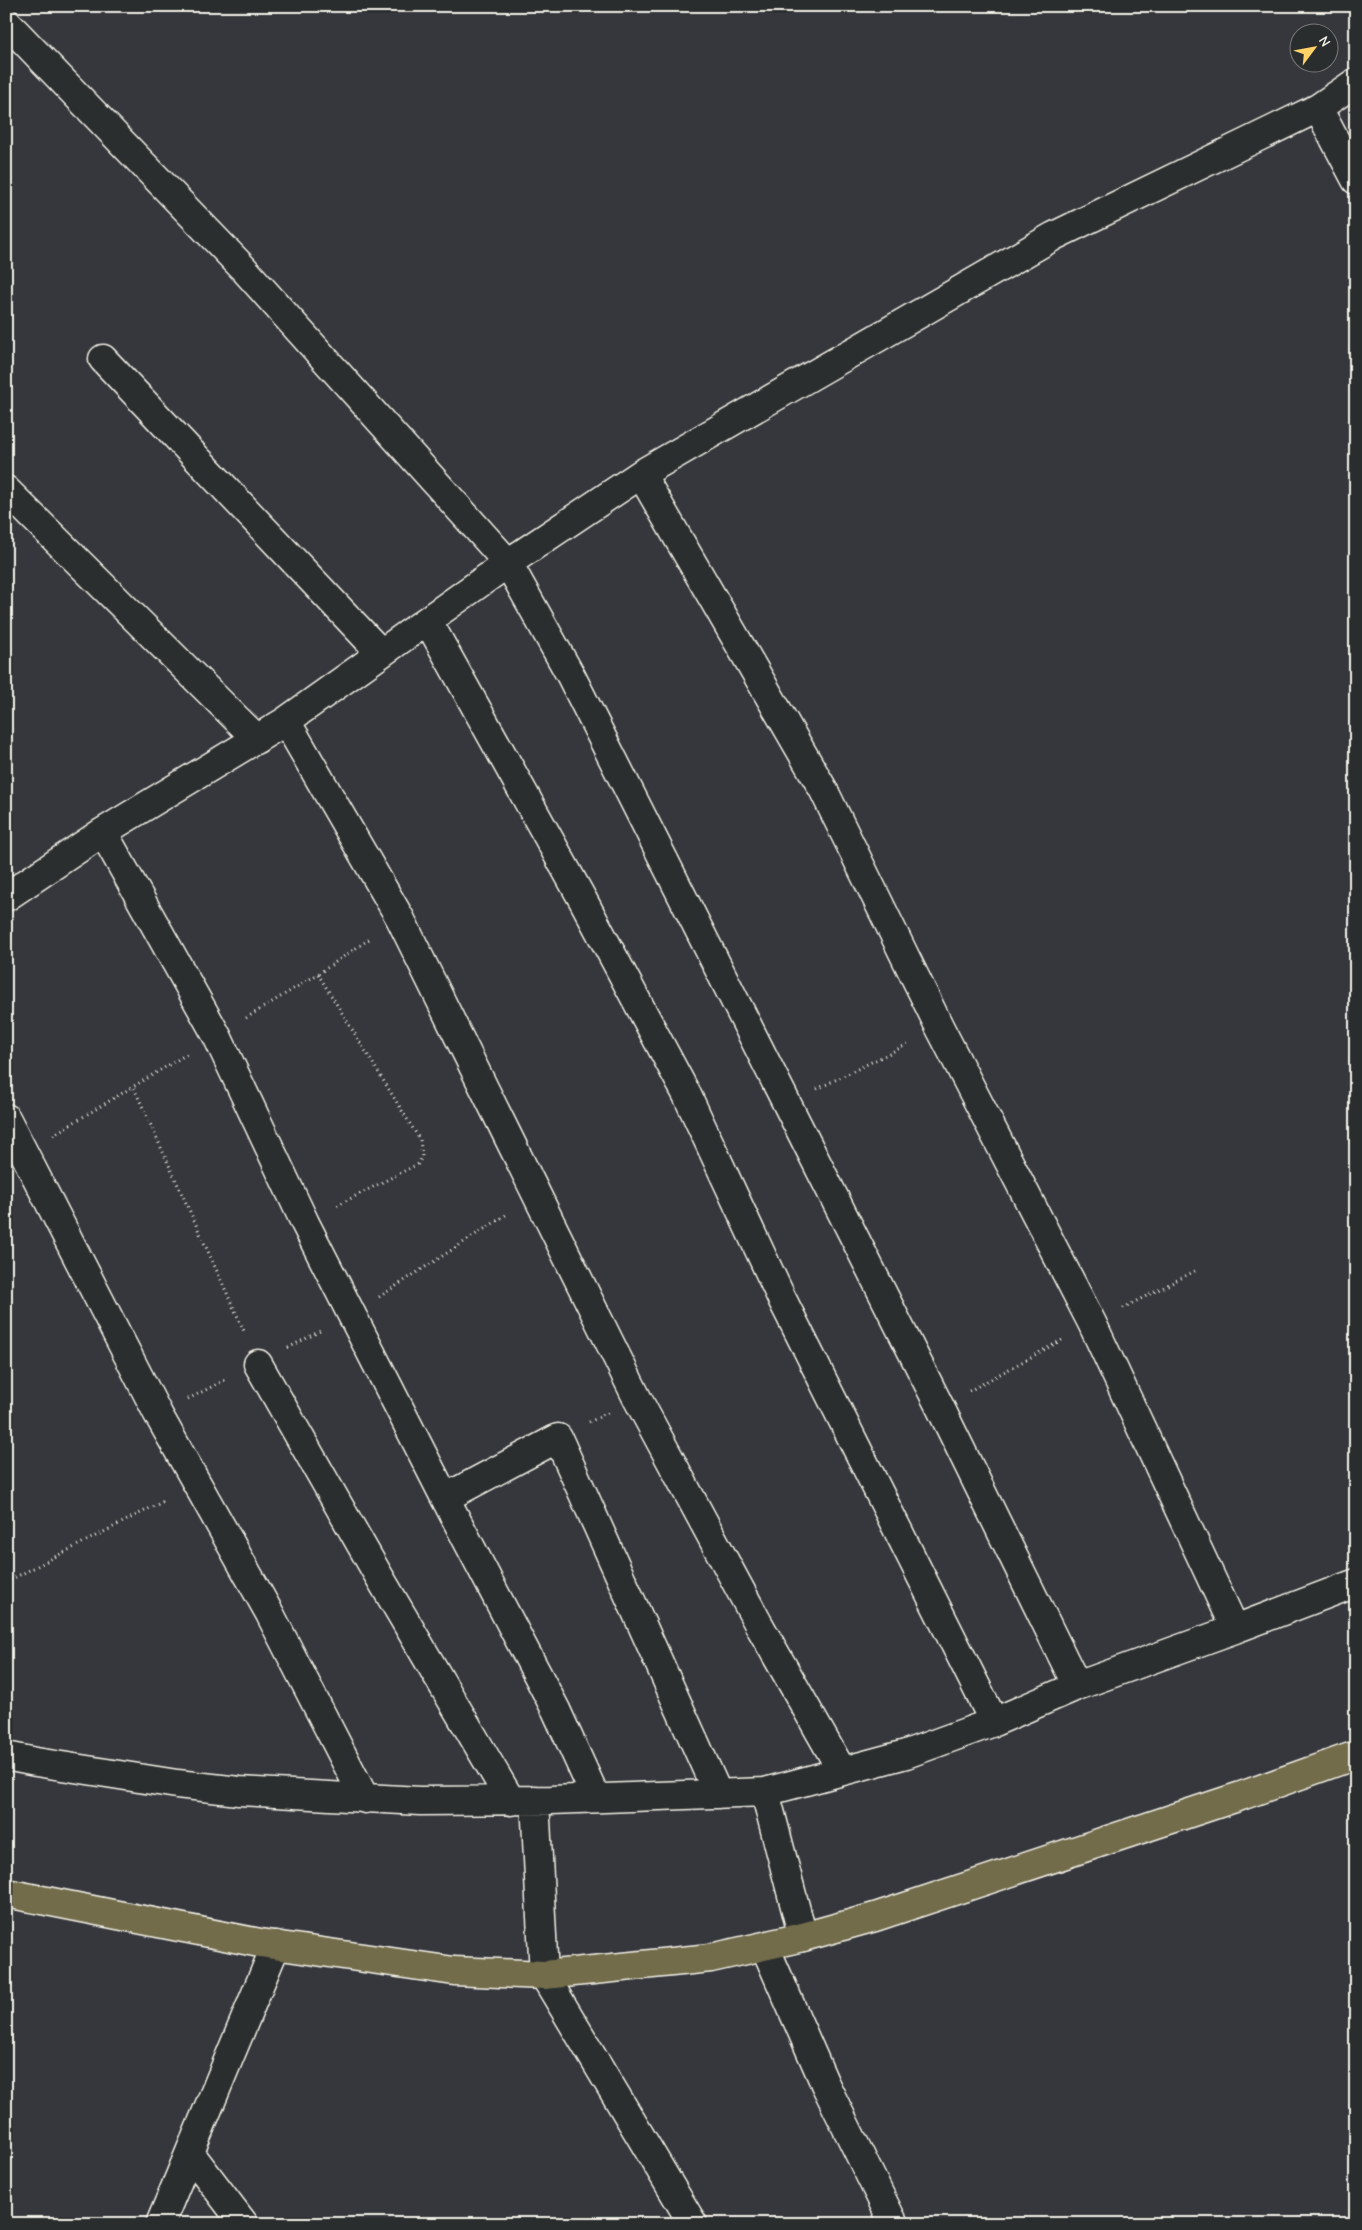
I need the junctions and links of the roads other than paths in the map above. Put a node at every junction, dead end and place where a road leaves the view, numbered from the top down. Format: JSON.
{"nodes":[{"id":1,"x":6,"y":22,"type":"edge"},
{"id":2,"x":1356,"y":82,"type":"edge"},
{"id":3,"x":1318,"y":108,"type":"junction"},
{"id":4,"x":1356,"y":180,"type":"edge"},
{"id":5,"x":103,"y":359,"type":"dead end"},
{"id":6,"x":641,"y":474,"type":"junction"},
{"id":7,"x":6,"y":490,"type":"edge"},
{"id":8,"x":508,"y":563,"type":"junction"},
{"id":9,"x":428,"y":620,"type":"junction"},
{"id":10,"x":382,"y":653,"type":"junction"},
{"id":11,"x":286,"y":721,"type":"junction"},
{"id":12,"x":257,"y":739,"type":"junction"},
{"id":13,"x":103,"y":832,"type":"junction"},
{"id":14,"x":6,"y":897,"type":"edge"},
{"id":15,"x":6,"y":1118,"type":"edge"},
{"id":16,"x":258,"y":1364,"type":"road end"},
{"id":17,"x":445,"y":1498,"type":"junction"},
{"id":18,"x":1356,"y":1583,"type":"edge"},
{"id":19,"x":1235,"y":1629,"type":"junction"},
{"id":20,"x":1076,"y":1686,"type":"junction"},
{"id":21,"x":994,"y":1722,"type":"junction"},
{"id":22,"x":1356,"y":1755,"type":"edge"},
{"id":23,"x":6,"y":1756,"type":"edge"},
{"id":24,"x":842,"y":1771,"type":"junction"},
{"id":25,"x":765,"y":1792,"type":"junction"},
{"id":26,"x":718,"y":1794,"type":"junction"},
{"id":27,"x":596,"y":1798,"type":"junction"},
{"id":28,"x":365,"y":1799,"type":"junction"},
{"id":29,"x":523,"y":1800,"type":"junction"},
{"id":30,"x":6,"y":1893,"type":"edge"},
{"id":31,"x":803,"y":1937,"type":"junction"},
{"id":32,"x":276,"y":1945,"type":"junction"},
{"id":33,"x":765,"y":1947,"type":"junction"},
{"id":34,"x":544,"y":1975,"type":"junction"},
{"id":35,"x":190,"y":2153,"type":"junction"},
{"id":36,"x":160,"y":2224,"type":"edge"},
{"id":37,"x":244,"y":2224,"type":"edge"},
{"id":38,"x":693,"y":2224,"type":"edge"},
{"id":39,"x":894,"y":2224,"type":"edge"}],
"edges":[{"from":1,"to":8,"type":"street"},
{"from":2,"to":3,"type":"street"},
{"from":3,"to":4,"type":"street"},
{"from":3,"to":6,"type":"street"},
{"from":5,"to":10,"type":"street"},
{"from":6,"to":8,"type":"street"},
{"from":6,"to":19,"type":"street"},
{"from":7,"to":12,"type":"street"},
{"from":8,"to":9,"type":"street"},
{"from":8,"to":20,"type":"street"},
{"from":9,"to":10,"type":"street"},
{"from":9,"to":21,"type":"street"},
{"from":10,"to":11,"type":"street"},
{"from":11,"to":12,"type":"street"},
{"from":11,"to":24,"type":"street"},
{"from":12,"to":13,"type":"street"},
{"from":13,"to":14,"type":"street"},
{"from":13,"to":17,"type":"street"},
{"from":15,"to":28,"type":"street"},
{"from":16,"to":29,"type":"street"},
{"from":17,"to":26,"type":"street"},
{"from":17,"to":27,"type":"street"},
{"from":18,"to":19,"type":"street"},
{"from":19,"to":20,"type":"street"},
{"from":20,"to":21,"type":"street"},
{"from":21,"to":24,"type":"street"},
{"from":22,"to":31,"type":"main road"},
{"from":23,"to":28,"type":"street"},
{"from":24,"to":25,"type":"street"},
{"from":25,"to":26,"type":"street"},
{"from":25,"to":31,"type":"street"},
{"from":26,"to":27,"type":"street"},
{"from":27,"to":29,"type":"street"},
{"from":28,"to":29,"type":"street"},
{"from":29,"to":34,"type":"street"},
{"from":30,"to":32,"type":"main road"},
{"from":31,"to":33,"type":"main road"},
{"from":32,"to":34,"type":"main road"},
{"from":32,"to":35,"type":"street"},
{"from":33,"to":34,"type":"main road"},
{"from":33,"to":39,"type":"street"},
{"from":34,"to":38,"type":"street"},
{"from":35,"to":36,"type":"street"},
{"from":35,"to":37,"type":"street"}]}
